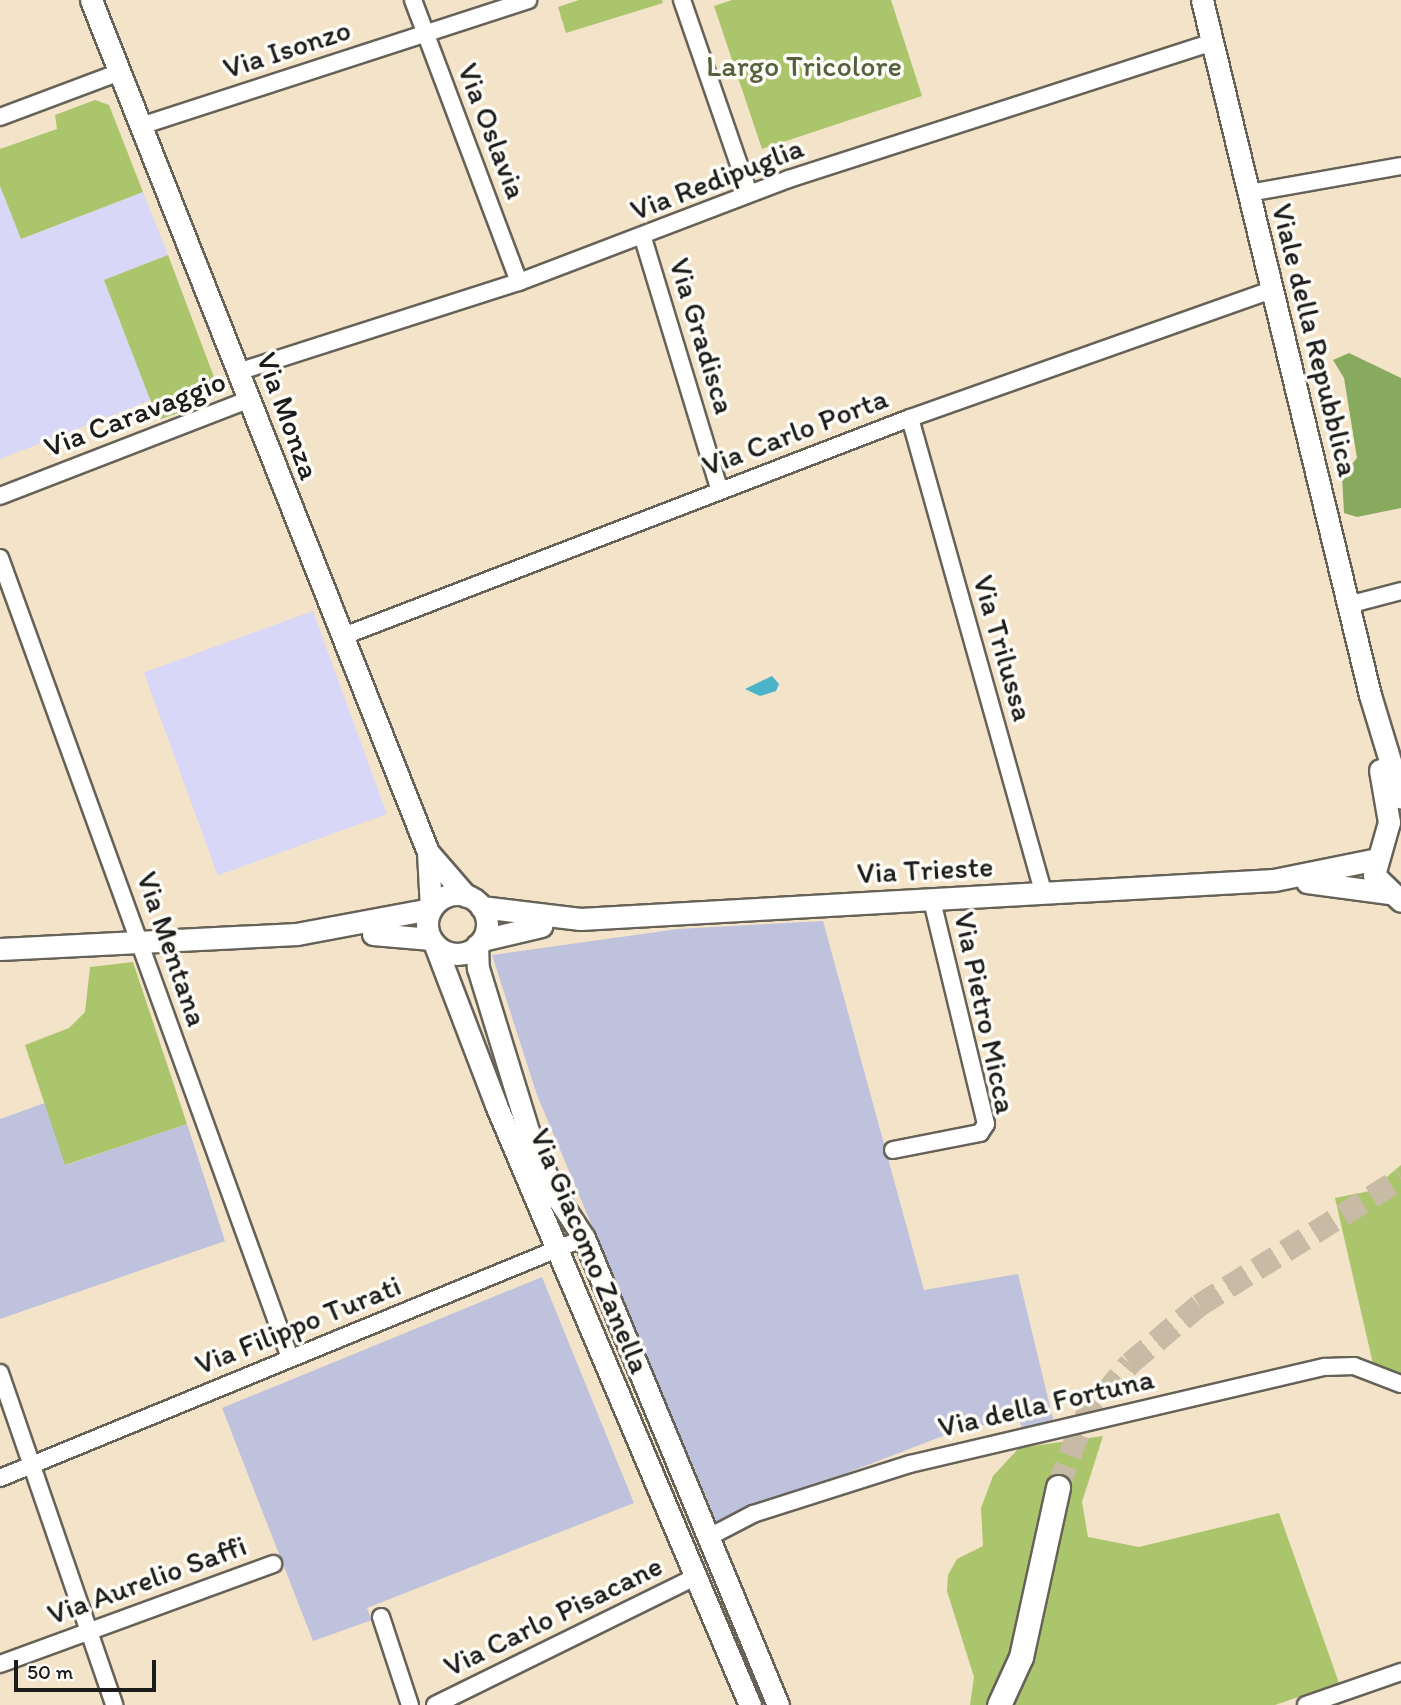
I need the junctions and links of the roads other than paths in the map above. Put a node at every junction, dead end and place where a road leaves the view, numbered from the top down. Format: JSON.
{"nodes":[{"id":1,"x":91,"y":0,"type":"edge"},
{"id":2,"x":413,"y":0,"type":"edge"},
{"id":3,"x":528,"y":0,"type":"edge"},
{"id":4,"x":681,"y":0,"type":"edge"},
{"id":5,"x":1202,"y":0,"type":"edge"},
{"id":6,"x":426,"y":32,"type":"junction"},
{"id":7,"x":1213,"y":42,"type":"junction"},
{"id":8,"x":120,"y":72,"type":"junction"},
{"id":9,"x":0,"y":117,"type":"edge"},
{"id":10,"x":144,"y":125,"type":"junction"},
{"id":11,"x":1401,"y":166,"type":"edge"},
{"id":12,"x":748,"y":193,"type":"junction"},
{"id":13,"x":1249,"y":193,"type":"junction"},
{"id":14,"x":643,"y":238,"type":"junction"},
{"id":15,"x":519,"y":282,"type":"junction"},
{"id":16,"x":1272,"y":290,"type":"junction"},
{"id":17,"x":241,"y":371,"type":"junction"},
{"id":18,"x":250,"y":399,"type":"junction"},
{"id":19,"x":910,"y":418,"type":"junction"},
{"id":20,"x":720,"y":491,"type":"junction"},
{"id":21,"x":0,"y":496,"type":"edge"},
{"id":22,"x":0,"y":558,"type":"edge"},
{"id":23,"x":1401,"y":592,"type":"edge"},
{"id":24,"x":1348,"y":605,"type":"junction"},
{"id":25,"x":341,"y":637,"type":"junction"},
{"id":26,"x":1370,"y":695,"type":"junction"},
{"id":27,"x":1401,"y":797,"type":"edge"},
{"id":28,"x":428,"y":852,"type":"junction"},
{"id":29,"x":1387,"y":853,"type":"edge"},
{"id":30,"x":1273,"y":880,"type":"junction"},
{"id":31,"x":1043,"y":892,"type":"junction"},
{"id":32,"x":1397,"y":896,"type":"edge"},
{"id":33,"x":933,"y":900,"type":"junction"},
{"id":34,"x":473,"y":902,"type":"junction"},
{"id":35,"x":431,"y":909,"type":"junction"},
{"id":36,"x":580,"y":919,"type":"junction"},
{"id":37,"x":298,"y":934,"type":"junction"},
{"id":38,"x":141,"y":941,"type":"junction"},
{"id":39,"x":433,"y":942,"type":"junction"},
{"id":40,"x":480,"y":942,"type":"junction"},
{"id":41,"x":0,"y":949,"type":"edge"},
{"id":42,"x":893,"y":1150,"type":"dead end"},
{"id":43,"x":584,"y":1238,"type":"junction"},
{"id":44,"x":558,"y":1249,"type":"junction"},
{"id":45,"x":290,"y":1358,"type":"junction"},
{"id":46,"x":0,"y":1373,"type":"edge"},
{"id":47,"x":1401,"y":1384,"type":"edge"},
{"id":48,"x":33,"y":1465,"type":"junction"},
{"id":49,"x":0,"y":1478,"type":"edge"},
{"id":50,"x":1058,"y":1487,"type":"tunnel mouth"},
{"id":51,"x":709,"y":1537,"type":"junction"},
{"id":52,"x":274,"y":1564,"type":"dead end"},
{"id":53,"x":697,"y":1576,"type":"junction"},
{"id":54,"x":381,"y":1616,"type":"dead end"},
{"id":55,"x":90,"y":1630,"type":"junction"},
{"id":56,"x":0,"y":1664,"type":"edge"},
{"id":57,"x":1401,"y":1672,"type":"edge"},
{"id":58,"x":114,"y":1705,"type":"edge"},
{"id":59,"x":410,"y":1705,"type":"edge"},
{"id":60,"x":435,"y":1705,"type":"edge"},
{"id":61,"x":750,"y":1705,"type":"edge"},
{"id":62,"x":778,"y":1705,"type":"edge"},
{"id":63,"x":999,"y":1705,"type":"edge"},
{"id":64,"x":1306,"y":1705,"type":"edge"}],
"edges":[{"from":1,"to":8,"type":"street","name":"Via Monza"},
{"from":2,"to":6,"type":"street","name":"Via Oslavia"},
{"from":3,"to":6,"type":"street","name":"Via Isonzo"},
{"from":4,"to":12,"type":"street"},
{"from":5,"to":7,"type":"street","name":"Viale della Repubblica"},
{"from":6,"to":10,"type":"street","name":"Via Isonzo"},
{"from":6,"to":15,"type":"street","name":"Via Oslavia"},
{"from":7,"to":12,"type":"street","name":"Via Redipuglia"},
{"from":7,"to":13,"type":"street","name":"Viale della Repubblica"},
{"from":8,"to":9,"type":"street"},
{"from":8,"to":10,"type":"street","name":"Via Monza"},
{"from":10,"to":17,"type":"street","name":"Via Monza"},
{"from":11,"to":13,"type":"street"},
{"from":12,"to":14,"type":"street","name":"Via Redipuglia"},
{"from":13,"to":16,"type":"street","name":"Viale della Repubblica"},
{"from":14,"to":15,"type":"street","name":"Via Redipuglia"},
{"from":14,"to":20,"type":"street","name":"Via Gradisca"},
{"from":15,"to":17,"type":"street","name":"Via Redipuglia"},
{"from":16,"to":19,"type":"street","name":"Via Carlo Porta"},
{"from":16,"to":24,"type":"street","name":"Viale della Repubblica"},
{"from":17,"to":18,"type":"street","name":"Via Monza"},
{"from":18,"to":21,"type":"street","name":"Via Caravaggio"},
{"from":18,"to":25,"type":"street","name":"Via Monza"},
{"from":19,"to":20,"type":"street","name":"Via Carlo Porta"},
{"from":19,"to":31,"type":"street","name":"Via Trilussa"},
{"from":20,"to":25,"type":"street","name":"Via Carlo Porta"},
{"from":22,"to":38,"type":"street","name":"Via Mentana"},
{"from":23,"to":24,"type":"street"},
{"from":24,"to":26,"type":"street","name":"Viale della Repubblica"},
{"from":25,"to":28,"type":"street","name":"Via Monza"},
{"from":26,"to":27,"type":"street","name":"Viale della Repubblica"},
{"from":26,"to":29,"type":"street","name":"Viale della Repubblica"},
{"from":28,"to":34,"type":"street","name":"Via Monza"},
{"from":28,"to":35,"type":"street","name":"Via Monza"},
{"from":29,"to":30,"type":"street","name":"Via Trieste"},
{"from":29,"to":32,"type":"street","name":"Viale della Repubblica"},
{"from":30,"to":31,"type":"street","name":"Via Trieste"},
{"from":30,"to":32,"type":"street","name":"Via Trieste"},
{"from":31,"to":33,"type":"street","name":"Via Trieste"},
{"from":33,"to":36,"type":"street","name":"Via Trieste"},
{"from":33,"to":42,"type":"street","name":"Via Pietro Micca"},
{"from":34,"to":35,"type":"street"},
{"from":34,"to":36,"type":"street","name":"Via Trieste"},
{"from":34,"to":40,"type":"street"},
{"from":35,"to":37,"type":"street"},
{"from":35,"to":39,"type":"street"},
{"from":36,"to":40,"type":"street","name":"Via Trieste"},
{"from":37,"to":38,"type":"street"},
{"from":37,"to":39,"type":"street"},
{"from":38,"to":41,"type":"street"},
{"from":38,"to":45,"type":"street","name":"Via Mentana"},
{"from":39,"to":40,"type":"street"},
{"from":39,"to":44,"type":"street","name":"Via Giacomo Zanella"},
{"from":40,"to":43,"type":"street","name":"Via Giacomo Zanella"},
{"from":43,"to":44,"type":"street","name":"Via Filippo Turati"},
{"from":43,"to":51,"type":"street","name":"Via Giacomo Zanella"},
{"from":44,"to":45,"type":"street","name":"Via Filippo Turati"},
{"from":44,"to":53,"type":"street","name":"Via Giacomo Zanella"},
{"from":45,"to":48,"type":"street","name":"Via Filippo Turati"},
{"from":46,"to":48,"type":"street"},
{"from":47,"to":51,"type":"street","name":"Via della Fortuna"},
{"from":48,"to":49,"type":"street","name":"Via Filippo Turati"},
{"from":48,"to":55,"type":"street"},
{"from":50,"to":63,"type":"main road"},
{"from":51,"to":62,"type":"street","name":"Via Giacomo Zanella"},
{"from":52,"to":55,"type":"street","name":"Via Aurelio Saffi"},
{"from":53,"to":60,"type":"street","name":"Via Carlo Pisacane"},
{"from":53,"to":61,"type":"street","name":"Via Giacomo Zanella"},
{"from":54,"to":59,"type":"street"},
{"from":55,"to":56,"type":"street","name":"Via Aurelio Saffi"},
{"from":55,"to":58,"type":"street"},
{"from":57,"to":64,"type":"street"}]}
